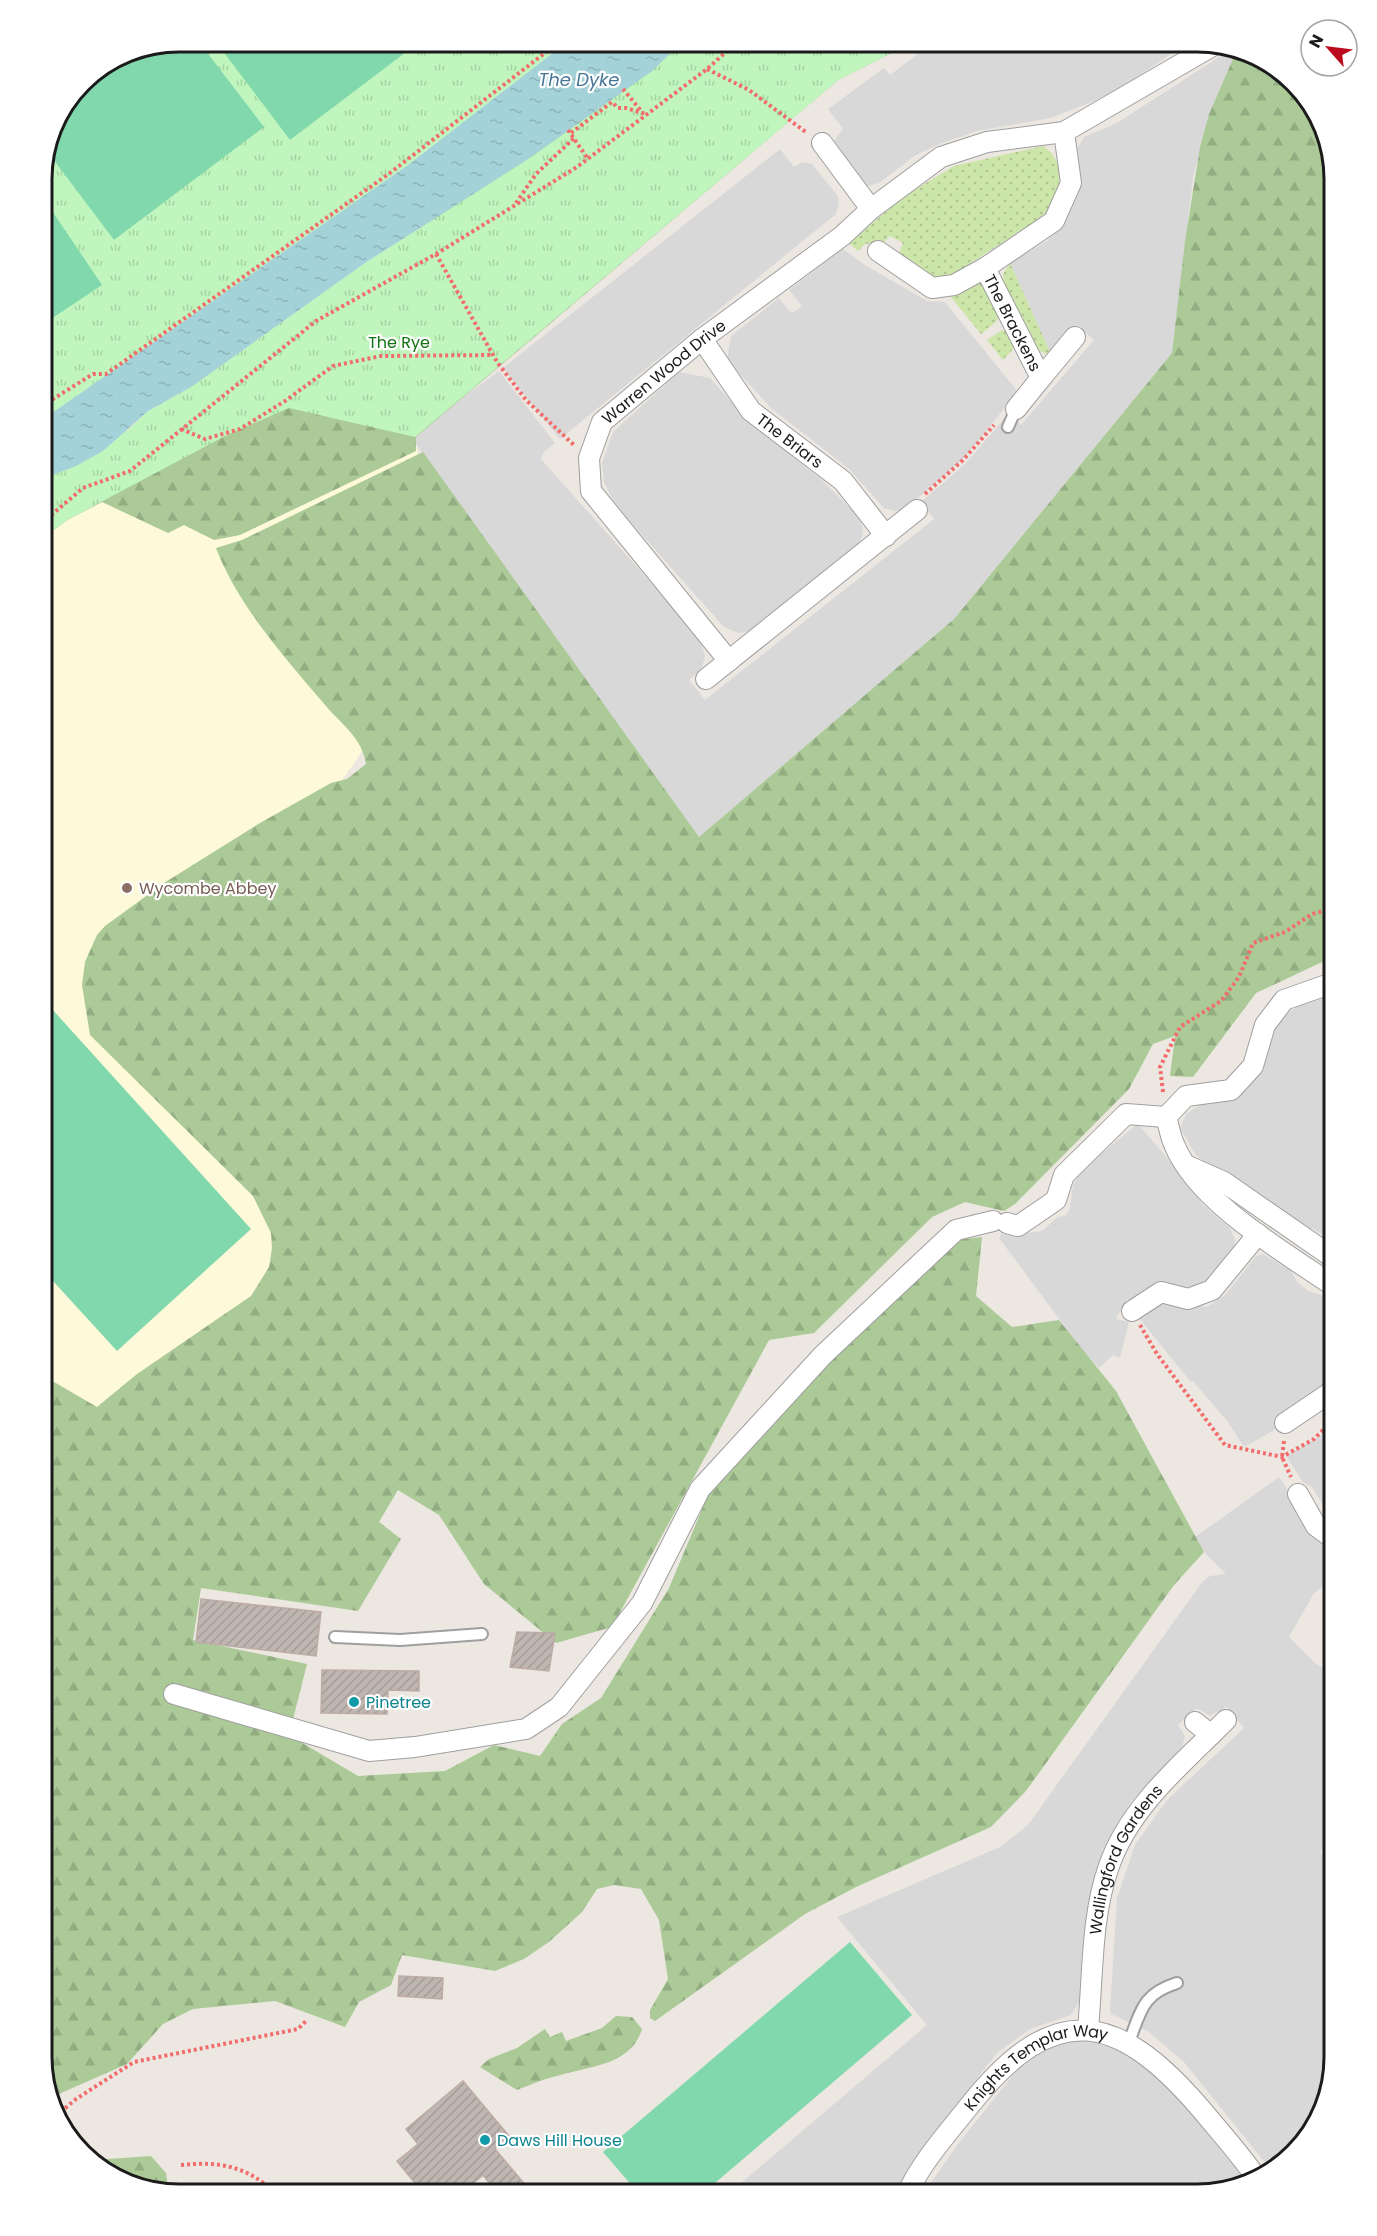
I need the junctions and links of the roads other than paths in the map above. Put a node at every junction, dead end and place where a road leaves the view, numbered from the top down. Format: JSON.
{"nodes":[{"id":1,"x":1200,"y":53,"type":"edge"},
{"id":2,"x":1064,"y":132,"type":"junction"},
{"id":3,"x":822,"y":143,"type":"road end"},
{"id":4,"x":872,"y":209,"type":"junction"},
{"id":5,"x":878,"y":251,"type":"dead end"},
{"id":6,"x":985,"y":268,"type":"junction"},
{"id":7,"x":1075,"y":337,"type":"dead end"},
{"id":8,"x":702,"y":339,"type":"junction"},
{"id":9,"x":1041,"y":378,"type":"junction"},
{"id":10,"x":1012,"y":418,"type":"road end"},
{"id":11,"x":917,"y":510,"type":"road end"},
{"id":12,"x":886,"y":536,"type":"junction"},
{"id":13,"x":729,"y":660,"type":"junction"},
{"id":14,"x":706,"y":679,"type":"dead end"},
{"id":15,"x":1324,"y":986,"type":"edge"},
{"id":16,"x":1166,"y":1117,"type":"junction"},
{"id":17,"x":1188,"y":1166,"type":"junction"},
{"id":18,"x":1258,"y":1234,"type":"junction"},
{"id":19,"x":1324,"y":1251,"type":"edge"},
{"id":20,"x":1324,"y":1279,"type":"edge"},
{"id":21,"x":1132,"y":1311,"type":"road end"},
{"id":22,"x":1324,"y":1398,"type":"edge"},
{"id":23,"x":1285,"y":1423,"type":"dead end"},
{"id":24,"x":1299,"y":1494,"type":"dead end"},
{"id":25,"x":1324,"y":1532,"type":"edge"},
{"id":26,"x":482,"y":1634,"type":"dead end"},
{"id":27,"x":335,"y":1637,"type":"dead end"},
{"id":28,"x":174,"y":1694,"type":"dead end"},
{"id":29,"x":1226,"y":1720,"type":"dead end"},
{"id":30,"x":1195,"y":1722,"type":"dead end"},
{"id":31,"x":1211,"y":1736,"type":"junction"},
{"id":32,"x":1177,"y":1983,"type":"dead end"},
{"id":33,"x":1088,"y":2029,"type":"junction"},
{"id":34,"x":1129,"y":2042,"type":"junction"},
{"id":35,"x":1251,"y":2171,"type":"edge"},
{"id":36,"x":913,"y":2184,"type":"edge"}],
"edges":[{"from":1,"to":2,"type":"street","name":"Warren Wood Drive"},
{"from":2,"to":4,"type":"street","name":"Warren Wood Drive"},
{"from":2,"to":6,"type":"street","name":"The Brackens"},
{"from":3,"to":4,"type":"street"},
{"from":4,"to":8,"type":"street","name":"Warren Wood Drive"},
{"from":5,"to":6,"type":"street","name":"The Brackens"},
{"from":6,"to":9,"type":"street","name":"The Brackens"},
{"from":7,"to":9,"type":"street","name":"The Brackens"},
{"from":8,"to":12,"type":"street","name":"The Briars"},
{"from":8,"to":13,"type":"street","name":"Warren Wood Drive"},
{"from":9,"to":10,"type":"street","name":"The Brackens"},
{"from":11,"to":12,"type":"street"},
{"from":12,"to":13,"type":"street"},
{"from":13,"to":14,"type":"street"},
{"from":15,"to":16,"type":"street"},
{"from":16,"to":17,"type":"street"},
{"from":16,"to":28,"type":"street"},
{"from":17,"to":18,"type":"street"},
{"from":17,"to":19,"type":"street"},
{"from":18,"to":20,"type":"street"},
{"from":18,"to":21,"type":"street"},
{"from":22,"to":23,"type":"street"},
{"from":24,"to":25,"type":"street"},
{"from":26,"to":27,"type":"lane"},
{"from":29,"to":31,"type":"street","name":"Wallingford Gardens"},
{"from":30,"to":31,"type":"street"},
{"from":31,"to":33,"type":"street","name":"Wallingford Gardens"},
{"from":32,"to":34,"type":"lane"},
{"from":33,"to":34,"type":"street","name":"Knights Templar Way"},
{"from":33,"to":36,"type":"street","name":"Knights Templar Way"},
{"from":34,"to":35,"type":"street","name":"Knights Templar Way"}]}
